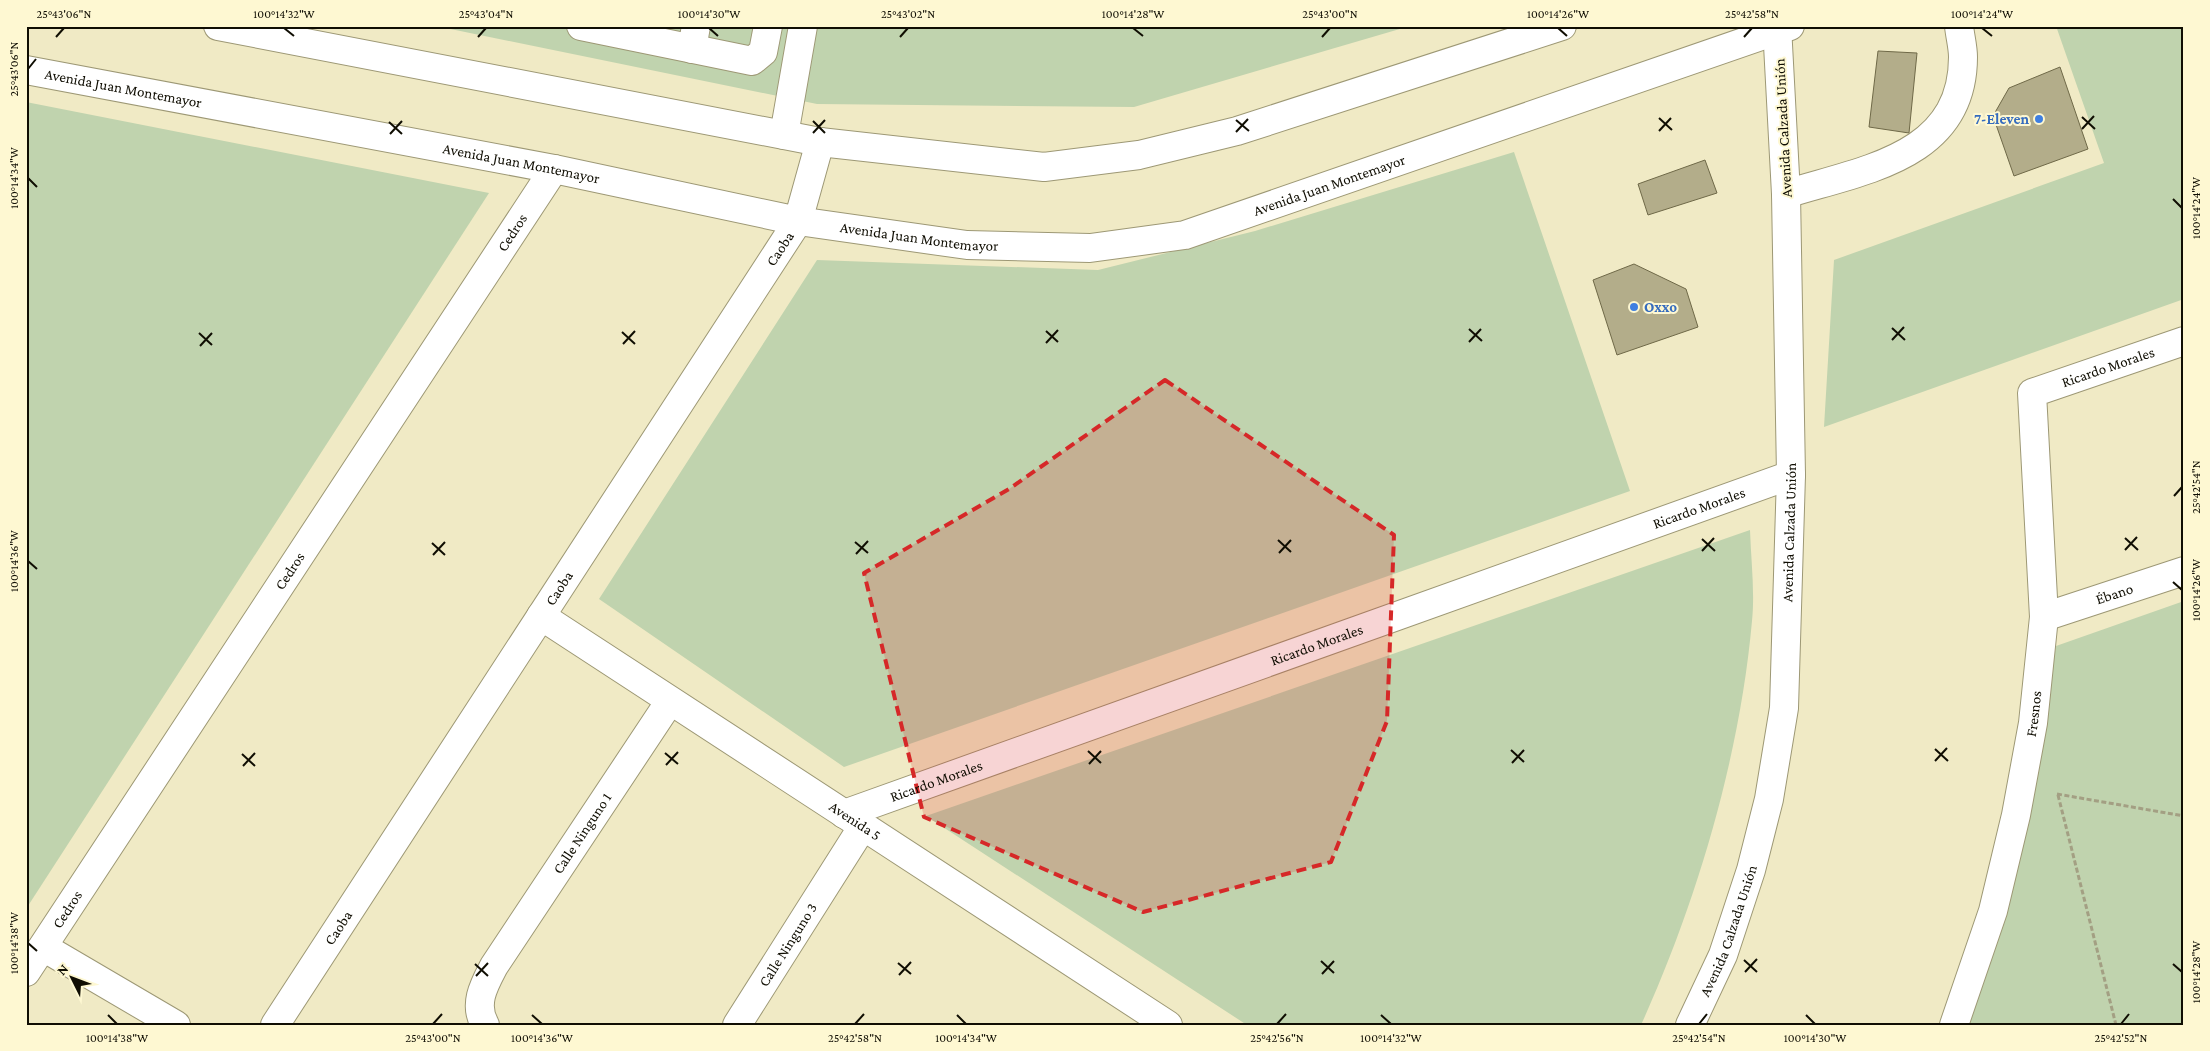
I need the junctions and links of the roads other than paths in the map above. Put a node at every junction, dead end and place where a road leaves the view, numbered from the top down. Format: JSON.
{"nodes":[{"id":1,"x":218,"y":26,"type":"edge"},
{"id":2,"x":581,"y":26,"type":"edge"},
{"id":3,"x":768,"y":26,"type":"edge"},
{"id":4,"x":803,"y":26,"type":"edge"},
{"id":5,"x":1562,"y":26,"type":"edge"},
{"id":6,"x":1959,"y":26,"type":"edge"},
{"id":7,"x":1782,"y":28,"type":"edge"},
{"id":8,"x":610,"y":29,"type":"edge"},
{"id":9,"x":694,"y":38,"type":"edge"},
{"id":10,"x":26,"y":70,"type":"edge"},
{"id":11,"x":784,"y":135,"type":"junction"},
{"id":12,"x":820,"y":142,"type":"junction"},
{"id":13,"x":554,"y":169,"type":"junction"},
{"id":14,"x":1786,"y":194,"type":"junction"},
{"id":15,"x":798,"y":221,"type":"junction"},
{"id":16,"x":2184,"y":341,"type":"edge"},
{"id":17,"x":2032,"y":393,"type":"joint"},
{"id":18,"x":1791,"y":475,"type":"junction"},
{"id":19,"x":2184,"y":571,"type":"edge"},
{"id":20,"x":541,"y":616,"type":"junction"},
{"id":21,"x":2044,"y":617,"type":"junction"},
{"id":22,"x":670,"y":701,"type":"junction"},
{"id":23,"x":853,"y":820,"type":"junction"},
{"id":24,"x":43,"y":947,"type":"junction"},
{"id":25,"x":26,"y":972,"type":"edge"},
{"id":26,"x":176,"y":1025,"type":"edge"},
{"id":27,"x":275,"y":1025,"type":"edge"},
{"id":28,"x":485,"y":1025,"type":"edge"},
{"id":29,"x":737,"y":1025,"type":"edge"},
{"id":30,"x":1168,"y":1025,"type":"edge"},
{"id":31,"x":1690,"y":1025,"type":"edge"},
{"id":32,"x":1954,"y":1025,"type":"edge"}],
"edges":[{"from":1,"to":11,"type":"street"},
{"from":2,"to":8,"type":"street"},
{"from":3,"to":9,"type":"street"},
{"from":4,"to":11,"type":"street"},
{"from":5,"to":12,"type":"street"},
{"from":6,"to":14,"type":"street"},
{"from":7,"to":14,"type":"street","name":"Avenida Calzada Unión"},
{"from":7,"to":15,"type":"street","name":"Avenida Juan Montemayor"},
{"from":8,"to":9,"type":"street"},
{"from":10,"to":13,"type":"street","name":"Avenida Juan Montemayor"},
{"from":11,"to":12,"type":"street"},
{"from":12,"to":15,"type":"street","name":"Caoba"},
{"from":13,"to":15,"type":"street","name":"Avenida Juan Montemayor"},
{"from":13,"to":24,"type":"street","name":"Cedros"},
{"from":14,"to":18,"type":"street","name":"Avenida Calzada Unión"},
{"from":15,"to":20,"type":"street","name":"Caoba"},
{"from":16,"to":17,"type":"street","name":"Ricardo Morales"},
{"from":17,"to":21,"type":"street","name":"Fresnos"},
{"from":18,"to":23,"type":"street","name":"Ricardo Morales"},
{"from":18,"to":31,"type":"street","name":"Avenida Calzada Unión"},
{"from":19,"to":21,"type":"street","name":"Ébano"},
{"from":20,"to":22,"type":"street","name":"Avenida 5"},
{"from":20,"to":27,"type":"street","name":"Caoba"},
{"from":21,"to":32,"type":"street","name":"Fresnos"},
{"from":22,"to":23,"type":"street","name":"Avenida 5"},
{"from":22,"to":28,"type":"street","name":"Calle Ninguno 1"},
{"from":23,"to":29,"type":"street","name":"Calle Ninguno 3"},
{"from":23,"to":30,"type":"street","name":"Avenida 5"},
{"from":24,"to":25,"type":"street","name":"Cedros"},
{"from":24,"to":26,"type":"street"}]}
